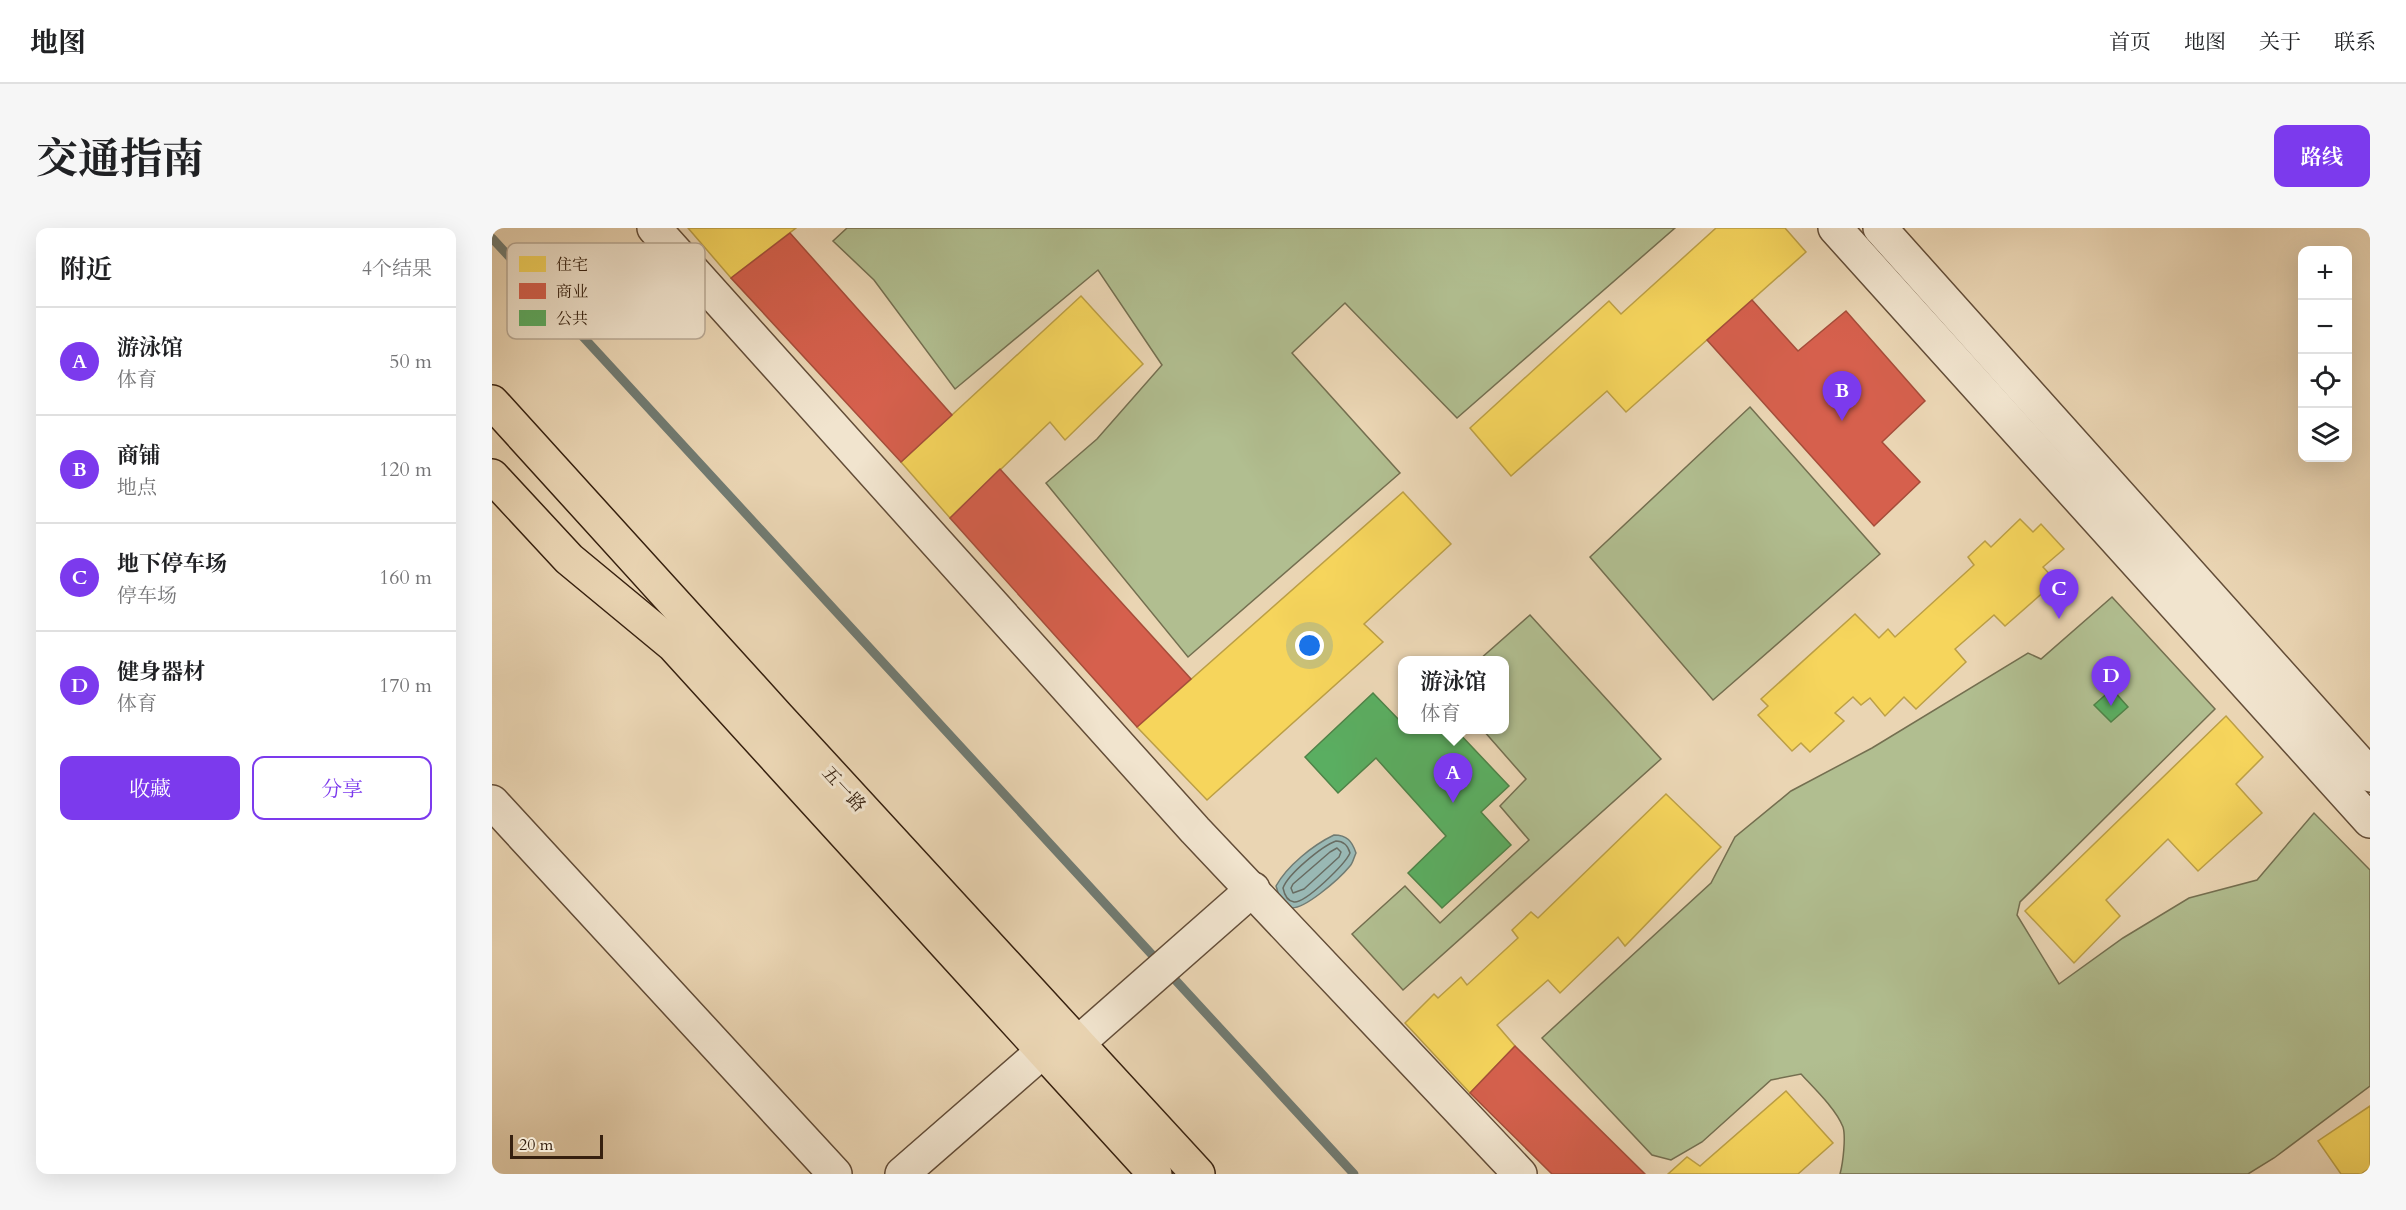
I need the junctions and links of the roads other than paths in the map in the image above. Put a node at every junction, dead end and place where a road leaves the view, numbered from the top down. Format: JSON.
{"nodes":[{"id":1,"x":654,"y":228,"type":"edge"},
{"id":2,"x":1835,"y":228,"type":"edge"},
{"id":3,"x":1880,"y":228,"type":"edge"},
{"id":4,"x":667,"y":243,"type":"edge"},
{"id":5,"x":705,"y":285,"type":"edge"},
{"id":6,"x":492,"y":402,"type":"edge"},
{"id":7,"x":492,"y":476,"type":"edge"},
{"id":8,"x":2370,"y":775,"type":"edge"},
{"id":9,"x":492,"y":802,"type":"edge"},
{"id":10,"x":2370,"y":821,"type":"edge"},
{"id":11,"x":1253,"y":889,"type":"junction"},
{"id":12,"x":1078,"y":1043,"type":"junction"},
{"id":13,"x":1043,"y":1051,"type":"junction"},
{"id":14,"x":835,"y":1174,"type":"edge"},
{"id":15,"x":902,"y":1174,"type":"edge"},
{"id":16,"x":1155,"y":1174,"type":"edge"},
{"id":17,"x":1198,"y":1174,"type":"edge"},
{"id":18,"x":1520,"y":1174,"type":"edge"}],
"edges":[{"from":1,"to":4,"type":"street"},
{"from":2,"to":10,"type":"street"},
{"from":3,"to":8,"type":"street"},
{"from":5,"to":11,"type":"street"},
{"from":6,"to":12,"type":"highway","name":"五一路"},
{"from":7,"to":13,"type":"highway","name":"五一路"},
{"from":9,"to":14,"type":"street"},
{"from":11,"to":12,"type":"street"},
{"from":11,"to":18,"type":"street"},
{"from":12,"to":17,"type":"highway","name":"五一路"},
{"from":13,"to":15,"type":"street"},
{"from":13,"to":16,"type":"highway","name":"五一路"}]}
